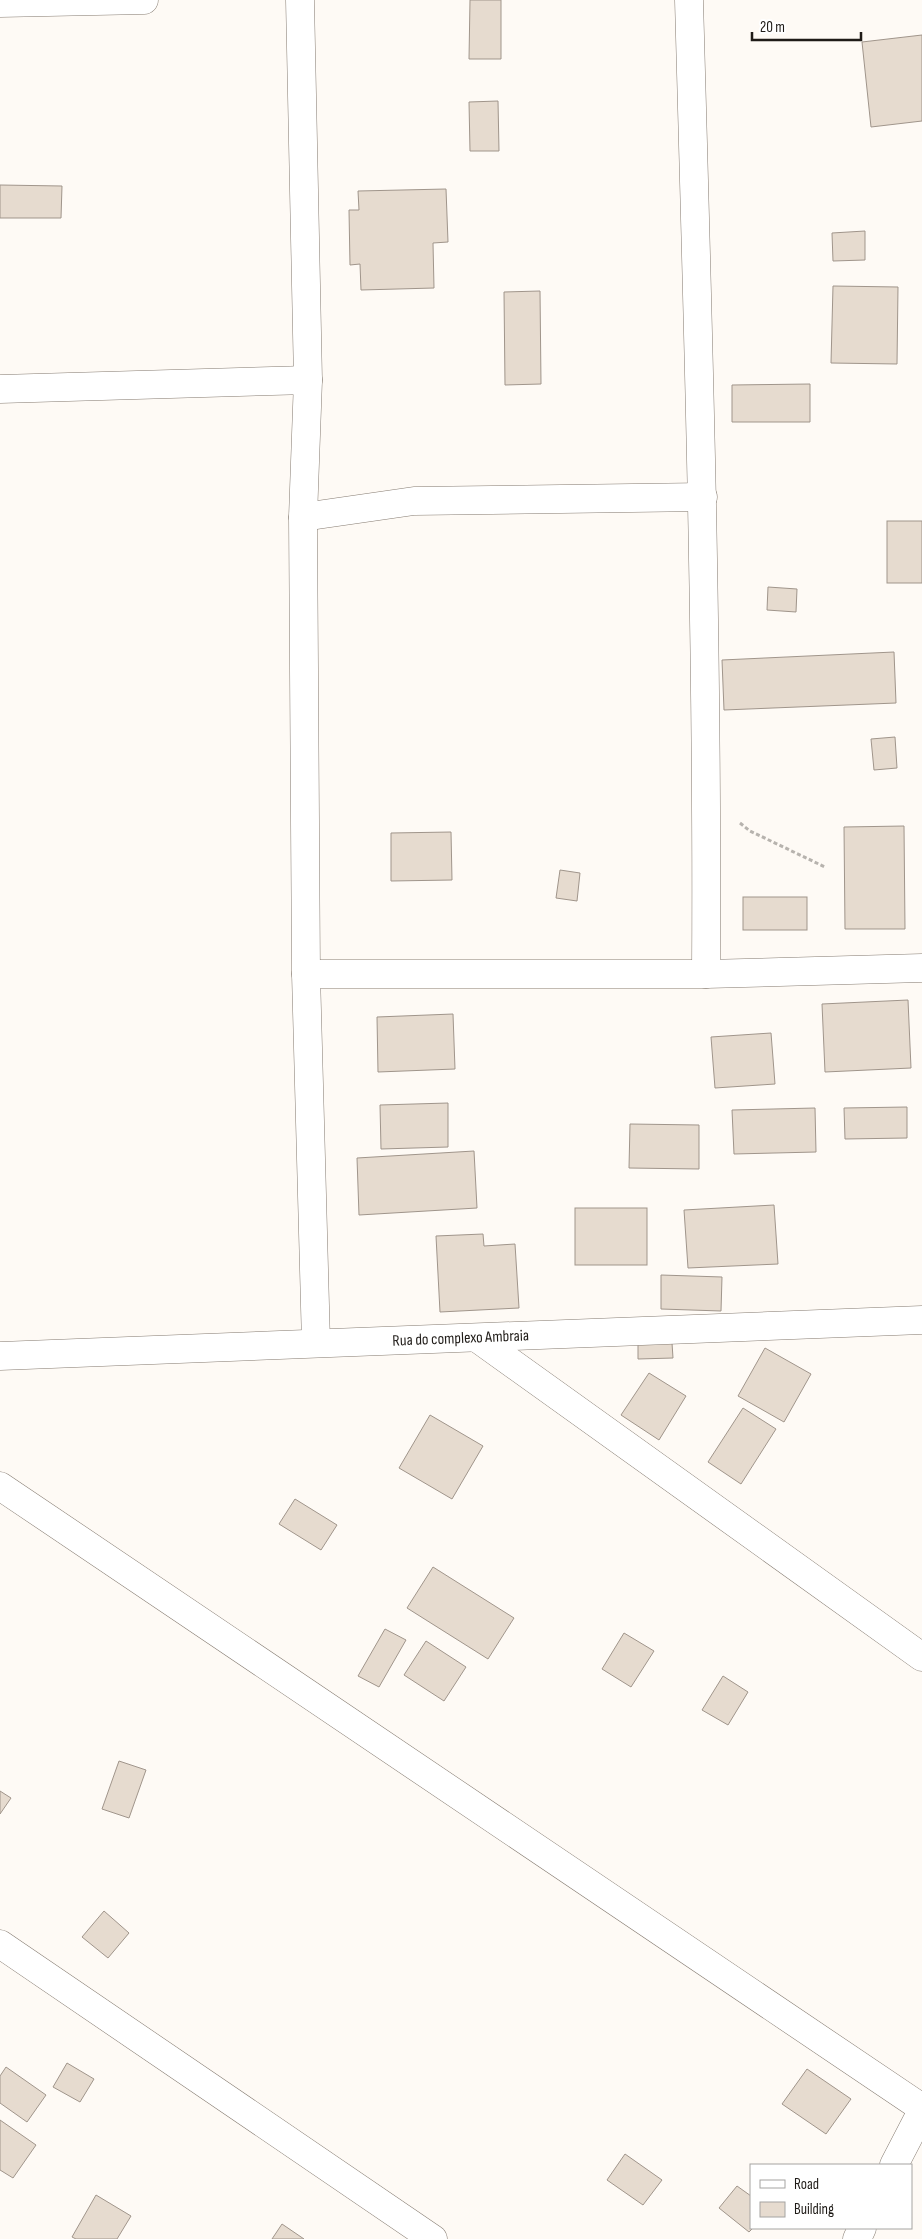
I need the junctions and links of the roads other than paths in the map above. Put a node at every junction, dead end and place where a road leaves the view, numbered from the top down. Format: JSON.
{"nodes":[{"id":1,"x":144,"y":0,"type":"edge"},
{"id":2,"x":300,"y":0,"type":"edge"},
{"id":3,"x":689,"y":0,"type":"edge"},
{"id":4,"x":0,"y":3,"type":"edge"},
{"id":5,"x":308,"y":380,"type":"junction"},
{"id":6,"x":0,"y":389,"type":"edge"},
{"id":7,"x":703,"y":497,"type":"junction"},
{"id":8,"x":303,"y":517,"type":"junction"},
{"id":9,"x":922,"y":968,"type":"edge"},
{"id":10,"x":306,"y":974,"type":"junction"},
{"id":11,"x":706,"y":974,"type":"junction"},
{"id":12,"x":922,"y":1320,"type":"edge"},
{"id":13,"x":477,"y":1338,"type":"junction"},
{"id":14,"x":316,"y":1343,"type":"junction"},
{"id":15,"x":0,"y":1356,"type":"edge"},
{"id":16,"x":0,"y":1486,"type":"edge"},
{"id":17,"x":922,"y":1657,"type":"edge"},
{"id":18,"x":0,"y":1944,"type":"edge"},
{"id":19,"x":922,"y":2109,"type":"edge"},
{"id":20,"x":894,"y":2164,"type":"edge"},
{"id":21,"x":433,"y":2239,"type":"edge"}],
"edges":[{"from":1,"to":4,"type":"street"},
{"from":2,"to":5,"type":"street"},
{"from":3,"to":7,"type":"street"},
{"from":5,"to":6,"type":"street"},
{"from":5,"to":8,"type":"street"},
{"from":7,"to":8,"type":"street"},
{"from":7,"to":11,"type":"street"},
{"from":8,"to":10,"type":"street"},
{"from":9,"to":11,"type":"street"},
{"from":10,"to":11,"type":"street"},
{"from":10,"to":14,"type":"street"},
{"from":12,"to":13,"type":"street","name":"Rua do complexo Ambraia"},
{"from":13,"to":14,"type":"street","name":"Rua do complexo Ambraia"},
{"from":13,"to":17,"type":"street"},
{"from":14,"to":15,"type":"street","name":"Rua do complexo Ambraia"},
{"from":16,"to":19,"type":"street"},
{"from":18,"to":21,"type":"street"},
{"from":19,"to":20,"type":"street"}]}
